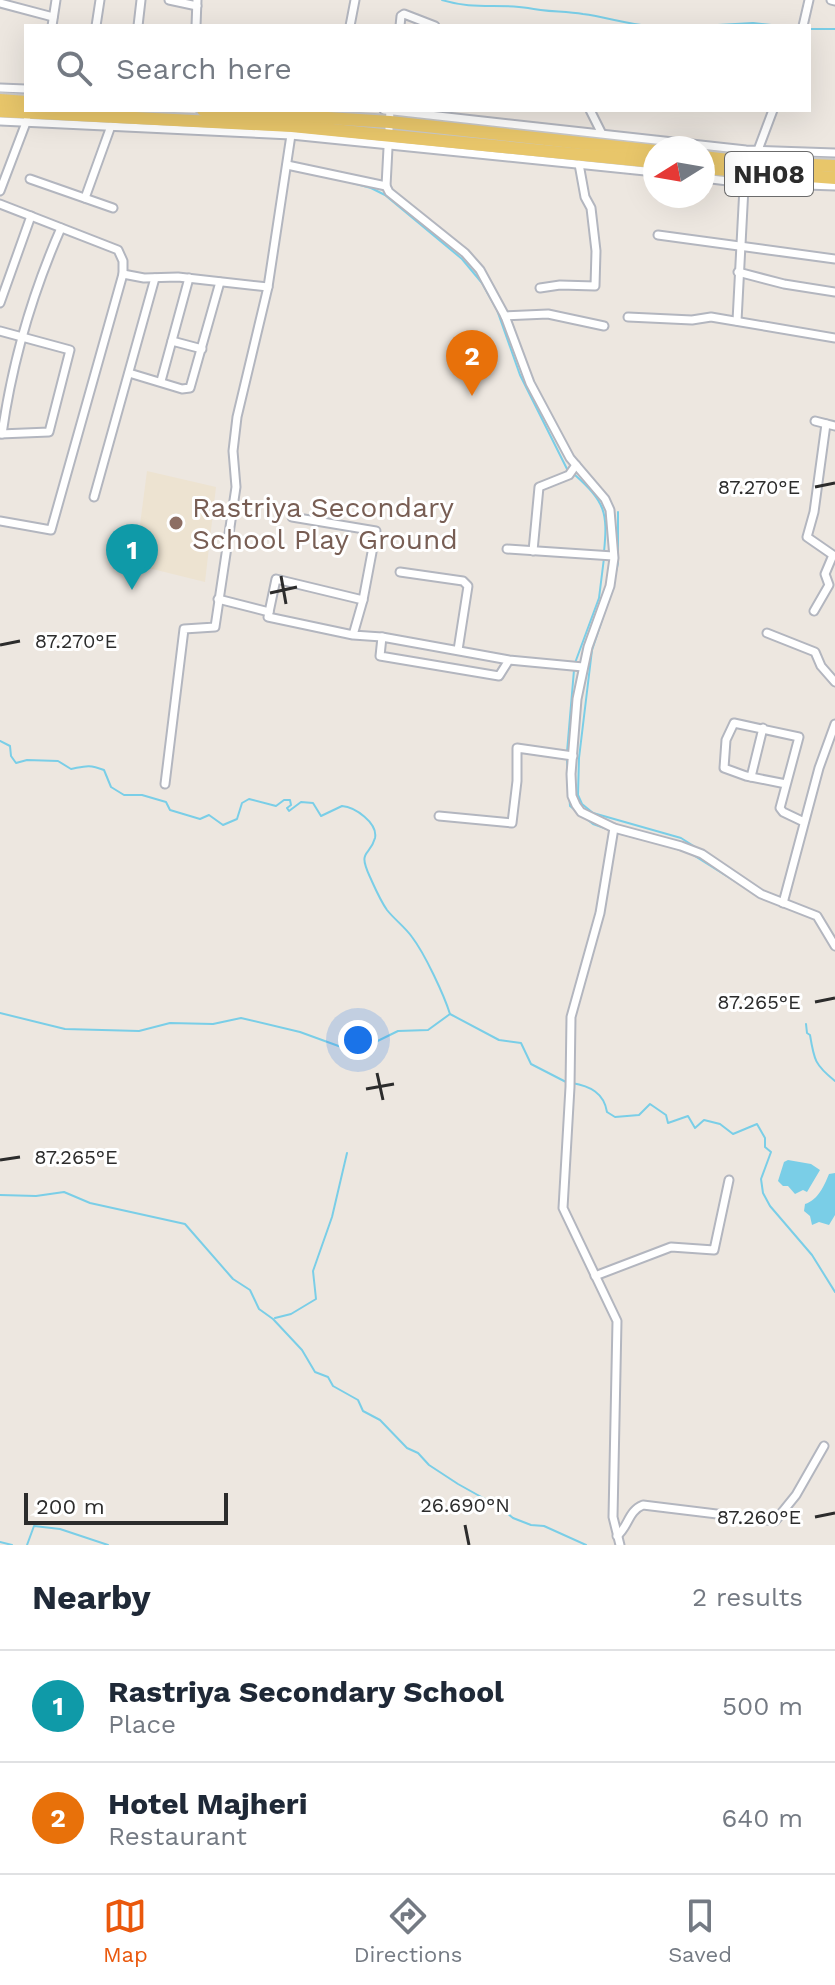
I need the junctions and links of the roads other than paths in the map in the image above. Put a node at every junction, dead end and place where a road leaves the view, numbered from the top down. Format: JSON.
{"nodes":[{"id":1,"x":56,"y":0,"type":"edge"},
{"id":2,"x":100,"y":0,"type":"edge"},
{"id":3,"x":141,"y":0,"type":"edge"},
{"id":4,"x":169,"y":0,"type":"edge"},
{"id":5,"x":355,"y":0,"type":"edge"},
{"id":6,"x":809,"y":0,"type":"edge"},
{"id":7,"x":0,"y":3,"type":"edge"},
{"id":8,"x":197,"y":3,"type":"edge"},
{"id":9,"x":52,"y":22,"type":"edge"},
{"id":10,"x":96,"y":24,"type":"edge"},
{"id":11,"x":138,"y":24,"type":"edge"},
{"id":12,"x":196,"y":24,"type":"edge"},
{"id":13,"x":350,"y":24,"type":"edge"},
{"id":14,"x":400,"y":24,"type":"edge"},
{"id":15,"x":430,"y":24,"type":"edge"},
{"id":16,"x":803,"y":24,"type":"edge"},
{"id":17,"x":0,"y":88,"type":"edge"},
{"id":18,"x":24,"y":89,"type":"edge"},
{"id":19,"x":0,"y":100,"type":"edge"},
{"id":20,"x":24,"y":110,"type":"edge"},
{"id":21,"x":0,"y":111,"type":"edge"},
{"id":22,"x":24,"y":112,"type":"edge"},
{"id":23,"x":28,"y":112,"type":"edge"},
{"id":24,"x":218,"y":112,"type":"edge"},
{"id":25,"x":591,"y":112,"type":"edge"},
{"id":26,"x":772,"y":112,"type":"edge"},
{"id":27,"x":0,"y":121,"type":"edge"},
{"id":28,"x":389,"y":122,"type":"edge"},
{"id":29,"x":111,"y":126,"type":"junction"},
{"id":30,"x":336,"y":128,"type":"edge"},
{"id":31,"x":601,"y":132,"type":"junction"},
{"id":32,"x":291,"y":135,"type":"junction"},
{"id":33,"x":643,"y":150,"type":"edge"},
{"id":34,"x":758,"y":150,"type":"junction"},
{"id":35,"x":835,"y":153,"type":"edge"},
{"id":36,"x":643,"y":160,"type":"edge"},
{"id":37,"x":715,"y":160,"type":"edge"},
{"id":38,"x":579,"y":164,"type":"junction"},
{"id":39,"x":287,"y":165,"type":"junction"},
{"id":40,"x":835,"y":166,"type":"edge"},
{"id":41,"x":745,"y":167,"type":"junction"},
{"id":42,"x":715,"y":168,"type":"edge"},
{"id":43,"x":643,"y":171,"type":"edge"},
{"id":44,"x":715,"y":175,"type":"edge"},
{"id":45,"x":835,"y":178,"type":"edge"},
{"id":46,"x":30,"y":179,"type":"dead end"},
{"id":47,"x":386,"y":186,"type":"junction"},
{"id":48,"x":835,"y":186,"type":"edge"},
{"id":49,"x":0,"y":191,"type":"edge"},
{"id":50,"x":85,"y":198,"type":"junction"},
{"id":51,"x":0,"y":204,"type":"edge"},
{"id":52,"x":113,"y":208,"type":"dead end"},
{"id":53,"x":31,"y":216,"type":"junction"},
{"id":54,"x":61,"y":228,"type":"junction"},
{"id":55,"x":658,"y":235,"type":"dead end"},
{"id":56,"x":740,"y":246,"type":"junction"},
{"id":57,"x":835,"y":259,"type":"edge"},
{"id":58,"x":738,"y":272,"type":"junction"},
{"id":59,"x":123,"y":274,"type":"junction"},
{"id":60,"x":155,"y":278,"type":"junction"},
{"id":61,"x":189,"y":278,"type":"junction"},
{"id":62,"x":220,"y":282,"type":"junction"},
{"id":63,"x":268,"y":287,"type":"junction"},
{"id":64,"x":540,"y":288,"type":"dead end"},
{"id":65,"x":835,"y":292,"type":"edge"},
{"id":66,"x":0,"y":303,"type":"edge"},
{"id":67,"x":505,"y":316,"type":"junction"},
{"id":68,"x":628,"y":317,"type":"dead end"},
{"id":69,"x":737,"y":321,"type":"junction"},
{"id":70,"x":604,"y":326,"type":"dead end"},
{"id":71,"x":0,"y":331,"type":"edge"},
{"id":72,"x":22,"y":337,"type":"junction"},
{"id":73,"x":835,"y":338,"type":"edge"},
{"id":74,"x":172,"y":341,"type":"junction"},
{"id":75,"x":202,"y":349,"type":"junction"},
{"id":76,"x":129,"y":373,"type":"junction"},
{"id":77,"x":161,"y":381,"type":"junction"},
{"id":78,"x":815,"y":421,"type":"dead end"},
{"id":79,"x":830,"y":425,"type":"edge"},
{"id":80,"x":1,"y":434,"type":"edge"},
{"id":81,"x":576,"y":465,"type":"junction"},
{"id":82,"x":94,"y":497,"type":"dead end"},
{"id":83,"x":292,"y":517,"type":"dead end"},
{"id":84,"x":0,"y":521,"type":"edge"},
{"id":85,"x":507,"y":549,"type":"dead end"},
{"id":86,"x":533,"y":551,"type":"junction"},
{"id":87,"x":613,"y":556,"type":"junction"},
{"id":88,"x":400,"y":572,"type":"dead end"},
{"id":89,"x":218,"y":599,"type":"junction"},
{"id":90,"x":363,"y":600,"type":"junction"},
{"id":91,"x":814,"y":611,"type":"dead end"},
{"id":92,"x":269,"y":612,"type":"junction"},
{"id":93,"x":767,"y":633,"type":"dead end"},
{"id":94,"x":353,"y":635,"type":"junction"},
{"id":95,"x":382,"y":637,"type":"junction"},
{"id":96,"x":458,"y":650,"type":"junction"},
{"id":97,"x":509,"y":660,"type":"junction"},
{"id":98,"x":583,"y":667,"type":"junction"},
{"id":99,"x":835,"y":682,"type":"edge"},
{"id":100,"x":835,"y":724,"type":"edge"},
{"id":101,"x":763,"y":728,"type":"junction"},
{"id":102,"x":573,"y":756,"type":"junction"},
{"id":103,"x":751,"y":777,"type":"junction"},
{"id":104,"x":165,"y":784,"type":"dead end"},
{"id":105,"x":786,"y":784,"type":"junction"},
{"id":106,"x":439,"y":816,"type":"dead end"},
{"id":107,"x":804,"y":822,"type":"junction"},
{"id":108,"x":614,"y":828,"type":"junction"},
{"id":109,"x":783,"y":903,"type":"junction"},
{"id":110,"x":835,"y":946,"type":"edge"},
{"id":111,"x":729,"y":1180,"type":"dead end"},
{"id":112,"x":595,"y":1276,"type":"junction"},
{"id":113,"x":824,"y":1446,"type":"dead end"},
{"id":114,"x":618,"y":1541,"type":"edge"}],
"edges":[{"from":1,"to":9,"type":"street"},
{"from":2,"to":10,"type":"street"},
{"from":3,"to":11,"type":"street"},
{"from":4,"to":8,"type":"street"},
{"from":5,"to":13,"type":"street"},
{"from":6,"to":16,"type":"street"},
{"from":7,"to":9,"type":"street"},
{"from":8,"to":12,"type":"street"},
{"from":14,"to":15,"type":"street"},
{"from":17,"to":18,"type":"street"},
{"from":19,"to":20,"type":"main road"},
{"from":21,"to":22,"type":"main road"},
{"from":23,"to":27,"type":"street"},
{"from":23,"to":29,"type":"street"},
{"from":23,"to":30,"type":"main road"},
{"from":23,"to":49,"type":"street"},
{"from":24,"to":30,"type":"main road"},
{"from":25,"to":31,"type":"street"},
{"from":26,"to":34,"type":"street"},
{"from":28,"to":30,"type":"main road"},
{"from":28,"to":30,"type":"street"},
{"from":28,"to":31,"type":"street"},
{"from":28,"to":33,"type":"main road"},
{"from":28,"to":36,"type":"main road"},
{"from":28,"to":38,"type":"street"},
{"from":28,"to":47,"type":"street"},
{"from":29,"to":32,"type":"street"},
{"from":29,"to":50,"type":"street"},
{"from":30,"to":32,"type":"street"},
{"from":31,"to":41,"type":"street"},
{"from":32,"to":39,"type":"street"},
{"from":34,"to":35,"type":"street"},
{"from":34,"to":41,"type":"street"},
{"from":37,"to":41,"type":"main road","number":"NH08"},
{"from":38,"to":43,"type":"street"},
{"from":38,"to":64,"type":"street"},
{"from":39,"to":47,"type":"street"},
{"from":39,"to":63,"type":"street"},
{"from":40,"to":41,"type":"main road","number":"NH08"},
{"from":41,"to":42,"type":"main road","number":"NH08"},
{"from":41,"to":44,"type":"street"},
{"from":41,"to":45,"type":"main road","number":"NH08"},
{"from":41,"to":48,"type":"street"},
{"from":41,"to":56,"type":"street"},
{"from":46,"to":50,"type":"street"},
{"from":47,"to":67,"type":"street"},
{"from":50,"to":52,"type":"street"},
{"from":51,"to":53,"type":"street"},
{"from":53,"to":54,"type":"street"},
{"from":53,"to":66,"type":"street"},
{"from":54,"to":59,"type":"street"},
{"from":54,"to":72,"type":"street"},
{"from":55,"to":56,"type":"street"},
{"from":56,"to":57,"type":"street"},
{"from":56,"to":58,"type":"street"},
{"from":58,"to":65,"type":"street"},
{"from":58,"to":69,"type":"street"},
{"from":59,"to":60,"type":"street"},
{"from":59,"to":84,"type":"street"},
{"from":60,"to":61,"type":"street"},
{"from":60,"to":76,"type":"street"},
{"from":61,"to":62,"type":"street"},
{"from":61,"to":74,"type":"street"},
{"from":62,"to":63,"type":"street"},
{"from":62,"to":75,"type":"street"},
{"from":63,"to":89,"type":"street"},
{"from":67,"to":70,"type":"street"},
{"from":67,"to":81,"type":"street"},
{"from":68,"to":69,"type":"street"},
{"from":69,"to":73,"type":"street"},
{"from":71,"to":72,"type":"street"},
{"from":72,"to":80,"type":"street"},
{"from":72,"to":80,"type":"street"},
{"from":74,"to":75,"type":"street"},
{"from":74,"to":77,"type":"street"},
{"from":75,"to":77,"type":"street"},
{"from":76,"to":77,"type":"street"},
{"from":76,"to":82,"type":"street"},
{"from":78,"to":79,"type":"street"},
{"from":79,"to":91,"type":"street"},
{"from":81,"to":86,"type":"street"},
{"from":81,"to":87,"type":"street"},
{"from":83,"to":90,"type":"street"},
{"from":85,"to":86,"type":"street"},
{"from":86,"to":87,"type":"street"},
{"from":87,"to":98,"type":"street"},
{"from":88,"to":96,"type":"street"},
{"from":89,"to":92,"type":"street"},
{"from":89,"to":104,"type":"street"},
{"from":90,"to":92,"type":"street"},
{"from":90,"to":94,"type":"street"},
{"from":92,"to":94,"type":"street"},
{"from":93,"to":99,"type":"street"},
{"from":94,"to":95,"type":"street"},
{"from":95,"to":96,"type":"street"},
{"from":95,"to":97,"type":"street"},
{"from":96,"to":97,"type":"street"},
{"from":97,"to":98,"type":"street"},
{"from":98,"to":102,"type":"street"},
{"from":100,"to":107,"type":"street"},
{"from":101,"to":103,"type":"street"},
{"from":101,"to":103,"type":"street"},
{"from":101,"to":105,"type":"street"},
{"from":102,"to":106,"type":"street"},
{"from":102,"to":108,"type":"street"},
{"from":103,"to":105,"type":"street"},
{"from":105,"to":107,"type":"street"},
{"from":107,"to":109,"type":"street"},
{"from":108,"to":109,"type":"street"},
{"from":108,"to":112,"type":"street"},
{"from":109,"to":110,"type":"street"},
{"from":111,"to":112,"type":"street"},
{"from":112,"to":114,"type":"street"},
{"from":113,"to":114,"type":"street"}]}
